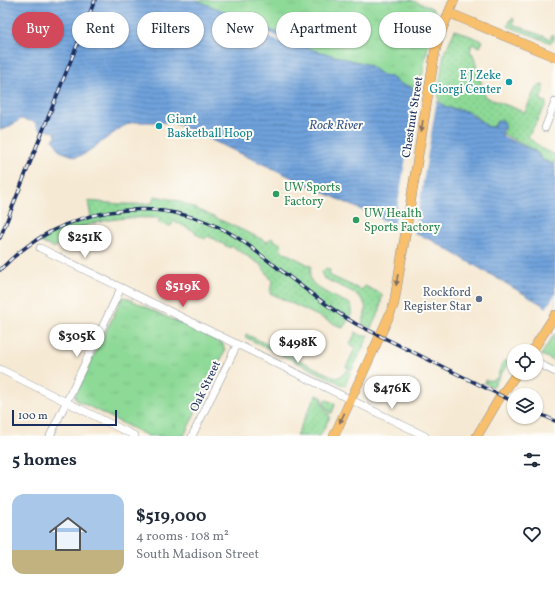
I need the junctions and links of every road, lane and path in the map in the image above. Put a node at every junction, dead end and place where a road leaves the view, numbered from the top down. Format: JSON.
{"nodes":[{"id":1,"x":454,"y":0,"type":"edge"},
{"id":2,"x":449,"y":13,"type":"junction"},
{"id":3,"x":555,"y":58,"type":"edge"},
{"id":4,"x":555,"y":102,"type":"edge"},
{"id":5,"x":545,"y":128,"type":"dead end"},
{"id":6,"x":40,"y":248,"type":"dead end"},
{"id":7,"x":121,"y":288,"type":"junction"},
{"id":8,"x":555,"y":316,"type":"edge"},
{"id":9,"x":537,"y":344,"type":"edge"},
{"id":10,"x":237,"y":345,"type":"junction"},
{"id":11,"x":543,"y":366,"type":"edge"},
{"id":12,"x":0,"y":369,"type":"edge"},
{"id":13,"x":555,"y":372,"type":"edge"},
{"id":14,"x":512,"y":380,"type":"edge"},
{"id":15,"x":351,"y":400,"type":"junction"},
{"id":16,"x":66,"y":402,"type":"junction"},
{"id":17,"x":50,"y":436,"type":"edge"},
{"id":18,"x":135,"y":436,"type":"edge"},
{"id":19,"x":192,"y":436,"type":"edge"},
{"id":20,"x":334,"y":436,"type":"edge"},
{"id":21,"x":425,"y":436,"type":"edge"},
{"id":22,"x":477,"y":436,"type":"edge"}],
"edges":[{"from":1,"to":2,"type":"main road","name":"Chestnut Street"},
{"from":2,"to":3,"type":"main road"},
{"from":2,"to":15,"type":"main road","name":"Chestnut Street","one_way":true},
{"from":4,"to":5,"type":"street"},
{"from":6,"to":7,"type":"street"},
{"from":7,"to":10,"type":"street"},
{"from":7,"to":16,"type":"street"},
{"from":8,"to":9,"type":"main road"},
{"from":10,"to":15,"type":"street"},
{"from":10,"to":19,"type":"street","name":"Oak Street"},
{"from":11,"to":13,"type":"street"},
{"from":12,"to":16,"type":"street"},
{"from":14,"to":22,"type":"main road"},
{"from":15,"to":20,"type":"main road","name":"Chestnut Street","one_way":true},
{"from":15,"to":21,"type":"street"},
{"from":16,"to":17,"type":"street"},
{"from":16,"to":18,"type":"street"}]}
